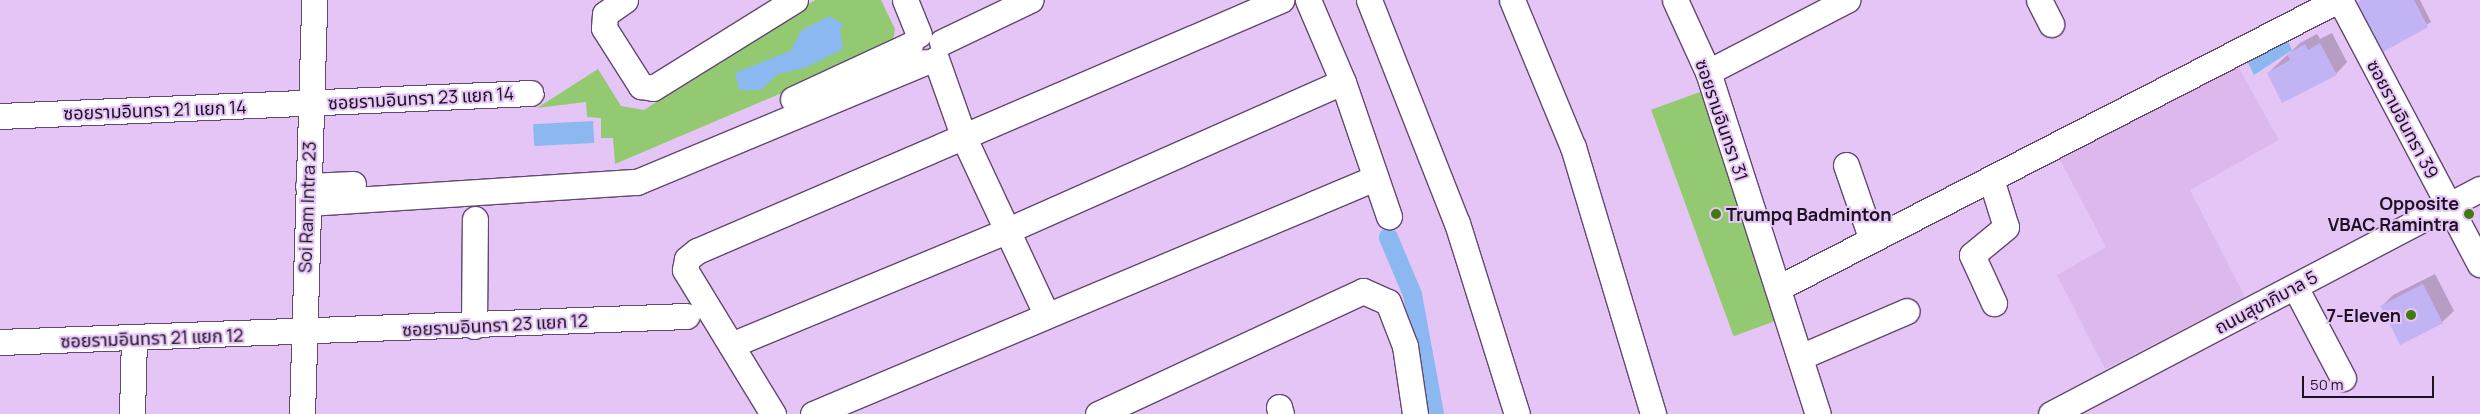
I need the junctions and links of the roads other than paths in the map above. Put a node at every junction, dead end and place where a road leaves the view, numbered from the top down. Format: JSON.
{"nodes":[{"id":1,"x":314,"y":0,"type":"edge"},
{"id":2,"x":625,"y":0,"type":"edge"},
{"id":3,"x":795,"y":0,"type":"edge"},
{"id":4,"x":905,"y":0,"type":"edge"},
{"id":5,"x":1030,"y":0,"type":"edge"},
{"id":6,"x":1281,"y":0,"type":"edge"},
{"id":7,"x":1308,"y":0,"type":"edge"},
{"id":8,"x":1368,"y":0,"type":"edge"},
{"id":9,"x":1512,"y":0,"type":"edge"},
{"id":10,"x":1675,"y":0,"type":"edge"},
{"id":11,"x":1847,"y":0,"type":"edge"},
{"id":12,"x":2039,"y":0,"type":"edge"},
{"id":13,"x":2339,"y":0,"type":"edge"},
{"id":14,"x":2050,"y":24,"type":"dead end"},
{"id":15,"x":926,"y":48,"type":"junction"},
{"id":16,"x":1708,"y":72,"type":"junction"},
{"id":17,"x":1343,"y":82,"type":"junction"},
{"id":18,"x":531,"y":93,"type":"dead end"},
{"id":19,"x":310,"y":103,"type":"junction"},
{"id":20,"x":0,"y":116,"type":"edge"},
{"id":21,"x":964,"y":138,"type":"junction"},
{"id":22,"x":1846,"y":165,"type":"dead end"},
{"id":23,"x":1375,"y":178,"type":"junction"},
{"id":24,"x":1991,"y":179,"type":"junction"},
{"id":25,"x":2480,"y":188,"type":"edge"},
{"id":26,"x":308,"y":194,"type":"junction"},
{"id":27,"x":2449,"y":205,"type":"junction"},
{"id":28,"x":1389,"y":216,"type":"dead end"},
{"id":29,"x":475,"y":219,"type":"dead end"},
{"id":30,"x":1006,"y":232,"type":"junction"},
{"id":31,"x":1872,"y":240,"type":"junction"},
{"id":32,"x":2480,"y":264,"type":"edge"},
{"id":33,"x":1778,"y":288,"type":"junction"},
{"id":34,"x":2295,"y":288,"type":"junction"},
{"id":35,"x":1994,"y":304,"type":"dead end"},
{"id":36,"x":1907,"y":311,"type":"dead end"},
{"id":37,"x":1046,"y":314,"type":"junction"},
{"id":38,"x":687,"y":316,"type":"dead end"},
{"id":39,"x":474,"y":326,"type":"junction"},
{"id":40,"x":303,"y":333,"type":"junction"},
{"id":41,"x":134,"y":339,"type":"junction"},
{"id":42,"x":0,"y":342,"type":"edge"},
{"id":43,"x":731,"y":345,"type":"junction"},
{"id":44,"x":1800,"y":357,"type":"junction"},
{"id":45,"x":2343,"y":378,"type":"dead end"},
{"id":46,"x":1126,"y":407,"type":"edge"},
{"id":47,"x":2061,"y":412,"type":"edge"},
{"id":48,"x":132,"y":414,"type":"edge"},
{"id":49,"x":302,"y":414,"type":"edge"},
{"id":50,"x":773,"y":414,"type":"edge"},
{"id":51,"x":813,"y":414,"type":"edge"},
{"id":52,"x":1415,"y":414,"type":"edge"},
{"id":53,"x":1516,"y":414,"type":"edge"},
{"id":54,"x":1653,"y":414,"type":"edge"},
{"id":55,"x":1818,"y":414,"type":"edge"}],
"edges":[{"from":1,"to":19,"type":"street","name":"Soi Ram Intra 23"},
{"from":2,"to":3,"type":"street"},
{"from":4,"to":15,"type":"street"},
{"from":5,"to":15,"type":"street"},
{"from":6,"to":21,"type":"street"},
{"from":7,"to":17,"type":"street"},
{"from":8,"to":53,"type":"street"},
{"from":9,"to":54,"type":"street"},
{"from":10,"to":16,"type":"street","name":"ซอยรามอินทรา 31"},
{"from":11,"to":16,"type":"street"},
{"from":12,"to":14,"type":"street"},
{"from":13,"to":24,"type":"street"},
{"from":13,"to":27,"type":"street","name":"ซอยรามอินทรา 39"},
{"from":15,"to":21,"type":"street"},
{"from":15,"to":26,"type":"street"},
{"from":16,"to":33,"type":"street","name":"ซอยรามอินทรา 31"},
{"from":17,"to":23,"type":"street"},
{"from":17,"to":30,"type":"street"},
{"from":18,"to":19,"type":"street","name":"ซอยรามอินทรา 23 แยก 14"},
{"from":19,"to":20,"type":"street","name":"ซอยรามอินทรา 21 แยก 14"},
{"from":19,"to":26,"type":"street","name":"Soi Ram Intra 23"},
{"from":21,"to":30,"type":"street"},
{"from":21,"to":43,"type":"street"},
{"from":22,"to":31,"type":"street"},
{"from":23,"to":28,"type":"street"},
{"from":23,"to":37,"type":"street"},
{"from":24,"to":31,"type":"street"},
{"from":24,"to":35,"type":"street"},
{"from":25,"to":27,"type":"street","name":"ถนนสุขาภิบาล 5"},
{"from":26,"to":40,"type":"street","name":"Soi Ram Intra 23"},
{"from":27,"to":32,"type":"street","name":"ซอยรามอินทรา 39"},
{"from":27,"to":34,"type":"street","name":"ถนนสุขาภิบาล 5"},
{"from":29,"to":39,"type":"street"},
{"from":30,"to":37,"type":"street"},
{"from":30,"to":43,"type":"street"},
{"from":31,"to":33,"type":"street"},
{"from":33,"to":44,"type":"street","name":"ซอยรามอินทรา 31"},
{"from":34,"to":45,"type":"street"},
{"from":34,"to":47,"type":"street","name":"ถนนสุขาภิบาล 5"},
{"from":36,"to":44,"type":"street"},
{"from":37,"to":51,"type":"street"},
{"from":38,"to":39,"type":"street","name":"ซอยรามอินทรา 23 แยก 12"},
{"from":39,"to":40,"type":"street","name":"ซอยรามอินทรา 23 แยก 12"},
{"from":40,"to":41,"type":"street","name":"ซอยรามอินทรา 21 แยก 12"},
{"from":40,"to":49,"type":"street","name":"Soi Ram Intra 23"},
{"from":41,"to":42,"type":"street","name":"ซอยรามอินทรา 21 แยก 12"},
{"from":41,"to":48,"type":"street"},
{"from":43,"to":50,"type":"street"},
{"from":44,"to":55,"type":"street","name":"ซอยรามอินทรา 31"},
{"from":46,"to":52,"type":"street"}]}
